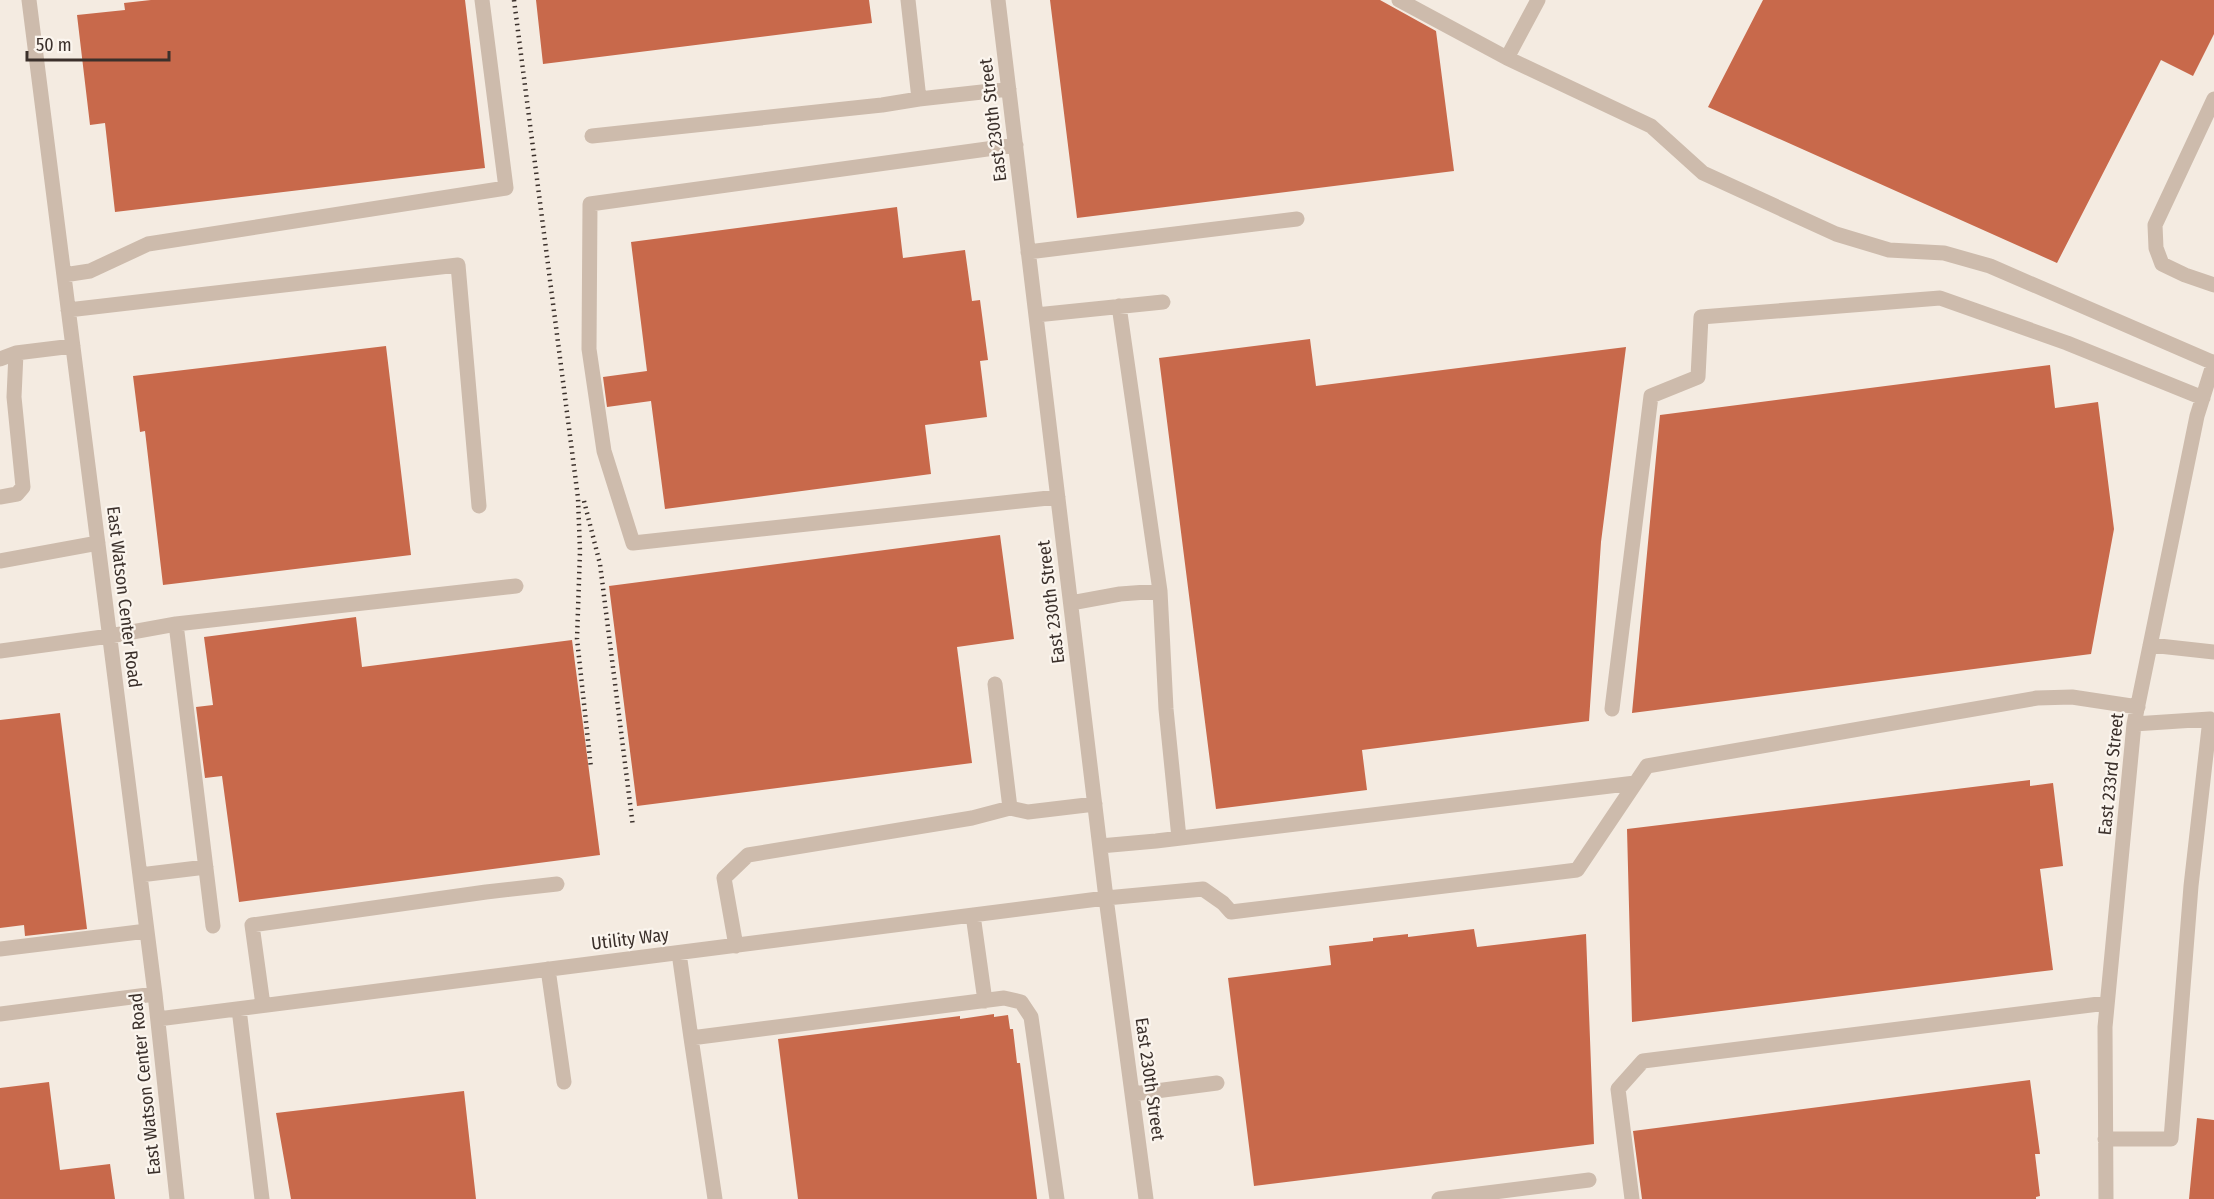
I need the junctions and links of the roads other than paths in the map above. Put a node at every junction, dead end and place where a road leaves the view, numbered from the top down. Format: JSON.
{"nodes":[{"id":1,"x":29,"y":0,"type":"edge"},
{"id":2,"x":483,"y":0,"type":"edge"},
{"id":3,"x":908,"y":0,"type":"edge"},
{"id":4,"x":998,"y":0,"type":"edge"},
{"id":5,"x":1399,"y":0,"type":"edge"},
{"id":6,"x":1538,"y":0,"type":"edge"},
{"id":7,"x":1508,"y":58,"type":"junction"},
{"id":8,"x":1009,"y":89,"type":"junction"},
{"id":9,"x":919,"y":99,"type":"junction"},
{"id":10,"x":2214,"y":99,"type":"edge"},
{"id":11,"x":592,"y":136,"type":"dead end"},
{"id":12,"x":1016,"y":145,"type":"junction"},
{"id":13,"x":1297,"y":219,"type":"dead end"},
{"id":14,"x":1028,"y":252,"type":"junction"},
{"id":15,"x":64,"y":275,"type":"junction"},
{"id":16,"x":2214,"y":285,"type":"edge"},
{"id":17,"x":1163,"y":302,"type":"dead end"},
{"id":18,"x":1119,"y":306,"type":"junction"},
{"id":19,"x":68,"y":310,"type":"junction"},
{"id":20,"x":1036,"y":315,"type":"junction"},
{"id":21,"x":73,"y":346,"type":"junction"},
{"id":22,"x":16,"y":353,"type":"junction"},
{"id":23,"x":0,"y":359,"type":"edge"},
{"id":24,"x":2214,"y":362,"type":"edge"},
{"id":25,"x":2208,"y":390,"type":"edge"},
{"id":26,"x":7,"y":399,"type":"edge"},
{"id":27,"x":0,"y":497,"type":"edge"},
{"id":28,"x":1058,"y":497,"type":"junction"},
{"id":29,"x":479,"y":506,"type":"dead end"},
{"id":30,"x":98,"y":543,"type":"junction"},
{"id":31,"x":0,"y":561,"type":"edge"},
{"id":32,"x":516,"y":586,"type":"dead end"},
{"id":33,"x":1160,"y":591,"type":"junction"},
{"id":34,"x":1071,"y":603,"type":"junction"},
{"id":35,"x":176,"y":624,"type":"junction"},
{"id":36,"x":110,"y":636,"type":"junction"},
{"id":37,"x":2150,"y":645,"type":"junction"},
{"id":38,"x":0,"y":651,"type":"edge"},
{"id":39,"x":2214,"y":652,"type":"edge"},
{"id":40,"x":995,"y":684,"type":"dead end"},
{"id":41,"x":2138,"y":707,"type":"junction"},
{"id":42,"x":1612,"y":709,"type":"dead end"},
{"id":43,"x":2212,"y":719,"type":"edge"},
{"id":44,"x":2134,"y":724,"type":"junction"},
{"id":45,"x":1635,"y":783,"type":"junction"},
{"id":46,"x":1095,"y":804,"type":"junction"},
{"id":47,"x":1010,"y":808,"type":"junction"},
{"id":48,"x":1179,"y":838,"type":"junction"},
{"id":49,"x":1100,"y":846,"type":"junction"},
{"id":50,"x":206,"y":867,"type":"junction"},
{"id":51,"x":140,"y":875,"type":"junction"},
{"id":52,"x":557,"y":884,"type":"dead end"},
{"id":53,"x":1106,"y":898,"type":"junction"},
{"id":54,"x":973,"y":915,"type":"junction"},
{"id":55,"x":213,"y":926,"type":"dead end"},
{"id":56,"x":147,"y":931,"type":"junction"},
{"id":57,"x":736,"y":946,"type":"junction"},
{"id":58,"x":0,"y":949,"type":"edge"},
{"id":59,"x":679,"y":953,"type":"junction"},
{"id":60,"x":548,"y":969,"type":"junction"},
{"id":61,"x":155,"y":994,"type":"junction"},
{"id":62,"x":985,"y":1001,"type":"junction"},
{"id":63,"x":2107,"y":1003,"type":"junction"},
{"id":64,"x":263,"y":1005,"type":"junction"},
{"id":65,"x":239,"y":1009,"type":"junction"},
{"id":66,"x":0,"y":1014,"type":"edge"},
{"id":67,"x":158,"y":1019,"type":"junction"},
{"id":68,"x":691,"y":1038,"type":"junction"},
{"id":69,"x":564,"y":1082,"type":"dead end"},
{"id":70,"x":1217,"y":1083,"type":"dead end"},
{"id":71,"x":1133,"y":1094,"type":"junction"},
{"id":72,"x":2106,"y":1139,"type":"junction"},
{"id":73,"x":1588,"y":1180,"type":"dead end"},
{"id":74,"x":177,"y":1199,"type":"edge"},
{"id":75,"x":262,"y":1199,"type":"edge"},
{"id":76,"x":715,"y":1199,"type":"edge"},
{"id":77,"x":1057,"y":1199,"type":"edge"},
{"id":78,"x":1146,"y":1199,"type":"edge"},
{"id":79,"x":1439,"y":1199,"type":"edge"},
{"id":80,"x":1632,"y":1199,"type":"edge"},
{"id":81,"x":2106,"y":1199,"type":"edge"}],
"edges":[{"from":1,"to":15,"type":"street","name":"East Watson Center Road"},
{"from":2,"to":15,"type":"street"},
{"from":3,"to":9,"type":"street"},
{"from":4,"to":8,"type":"street","name":"East 230th Street"},
{"from":5,"to":7,"type":"street"},
{"from":6,"to":7,"type":"street"},
{"from":7,"to":24,"type":"street"},
{"from":8,"to":9,"type":"street"},
{"from":8,"to":12,"type":"street","name":"East 230th Street"},
{"from":9,"to":11,"type":"street"},
{"from":10,"to":16,"type":"street"},
{"from":12,"to":14,"type":"street","name":"East 230th Street"},
{"from":12,"to":28,"type":"street"},
{"from":13,"to":14,"type":"street"},
{"from":14,"to":20,"type":"street","name":"East 230th Street"},
{"from":15,"to":19,"type":"street","name":"East Watson Center Road"},
{"from":17,"to":18,"type":"street"},
{"from":18,"to":20,"type":"street"},
{"from":18,"to":33,"type":"street"},
{"from":19,"to":21,"type":"street","name":"East Watson Center Road"},
{"from":19,"to":29,"type":"street"},
{"from":20,"to":28,"type":"street","name":"East 230th Street"},
{"from":21,"to":22,"type":"street"},
{"from":21,"to":30,"type":"street","name":"East Watson Center Road"},
{"from":22,"to":23,"type":"street"},
{"from":22,"to":26,"type":"street"},
{"from":24,"to":25,"type":"street","name":"East 233rd Street"},
{"from":25,"to":37,"type":"street","name":"East 233rd Street"},
{"from":25,"to":42,"type":"street"},
{"from":26,"to":27,"type":"street"},
{"from":28,"to":34,"type":"street","name":"East 230th Street"},
{"from":30,"to":31,"type":"street"},
{"from":30,"to":36,"type":"street","name":"East Watson Center Road"},
{"from":32,"to":35,"type":"street"},
{"from":33,"to":34,"type":"street"},
{"from":33,"to":48,"type":"street"},
{"from":34,"to":46,"type":"street","name":"East 230th Street"},
{"from":35,"to":36,"type":"street"},
{"from":35,"to":50,"type":"street"},
{"from":36,"to":38,"type":"street"},
{"from":36,"to":51,"type":"street","name":"East Watson Center Road"},
{"from":37,"to":39,"type":"street"},
{"from":37,"to":41,"type":"street","name":"East 233rd Street"},
{"from":40,"to":47,"type":"street"},
{"from":41,"to":44,"type":"street","name":"East 233rd Street"},
{"from":41,"to":45,"type":"street","name":"Utility Way"},
{"from":43,"to":44,"type":"street"},
{"from":43,"to":72,"type":"street"},
{"from":44,"to":63,"type":"street","name":"East 233rd Street"},
{"from":45,"to":48,"type":"street"},
{"from":45,"to":53,"type":"street","name":"Utility Way"},
{"from":46,"to":47,"type":"street"},
{"from":46,"to":49,"type":"street","name":"East 230th Street"},
{"from":47,"to":57,"type":"street"},
{"from":48,"to":49,"type":"street"},
{"from":49,"to":53,"type":"street","name":"East 230th Street"},
{"from":50,"to":51,"type":"street"},
{"from":50,"to":55,"type":"street"},
{"from":51,"to":56,"type":"street","name":"East Watson Center Road"},
{"from":52,"to":64,"type":"street"},
{"from":53,"to":54,"type":"street","name":"Utility Way"},
{"from":53,"to":71,"type":"street","name":"East 230th Street"},
{"from":54,"to":57,"type":"street","name":"Utility Way"},
{"from":54,"to":62,"type":"street"},
{"from":56,"to":58,"type":"street"},
{"from":56,"to":61,"type":"street","name":"East Watson Center Road"},
{"from":57,"to":59,"type":"street","name":"Utility Way"},
{"from":59,"to":60,"type":"street","name":"Utility Way"},
{"from":59,"to":68,"type":"street"},
{"from":60,"to":64,"type":"street","name":"Utility Way"},
{"from":60,"to":69,"type":"street"},
{"from":61,"to":66,"type":"street"},
{"from":61,"to":67,"type":"street","name":"East Watson Center Road"},
{"from":62,"to":68,"type":"street"},
{"from":62,"to":77,"type":"street"},
{"from":63,"to":72,"type":"street","name":"East 233rd Street"},
{"from":63,"to":80,"type":"street"},
{"from":64,"to":65,"type":"street","name":"Utility Way"},
{"from":65,"to":67,"type":"street","name":"Utility Way"},
{"from":65,"to":75,"type":"street"},
{"from":67,"to":74,"type":"street","name":"East Watson Center Road"},
{"from":68,"to":76,"type":"street"},
{"from":70,"to":71,"type":"street"},
{"from":71,"to":78,"type":"street","name":"East 230th Street"},
{"from":72,"to":81,"type":"street","name":"East 233rd Street"},
{"from":73,"to":79,"type":"street"}]}
